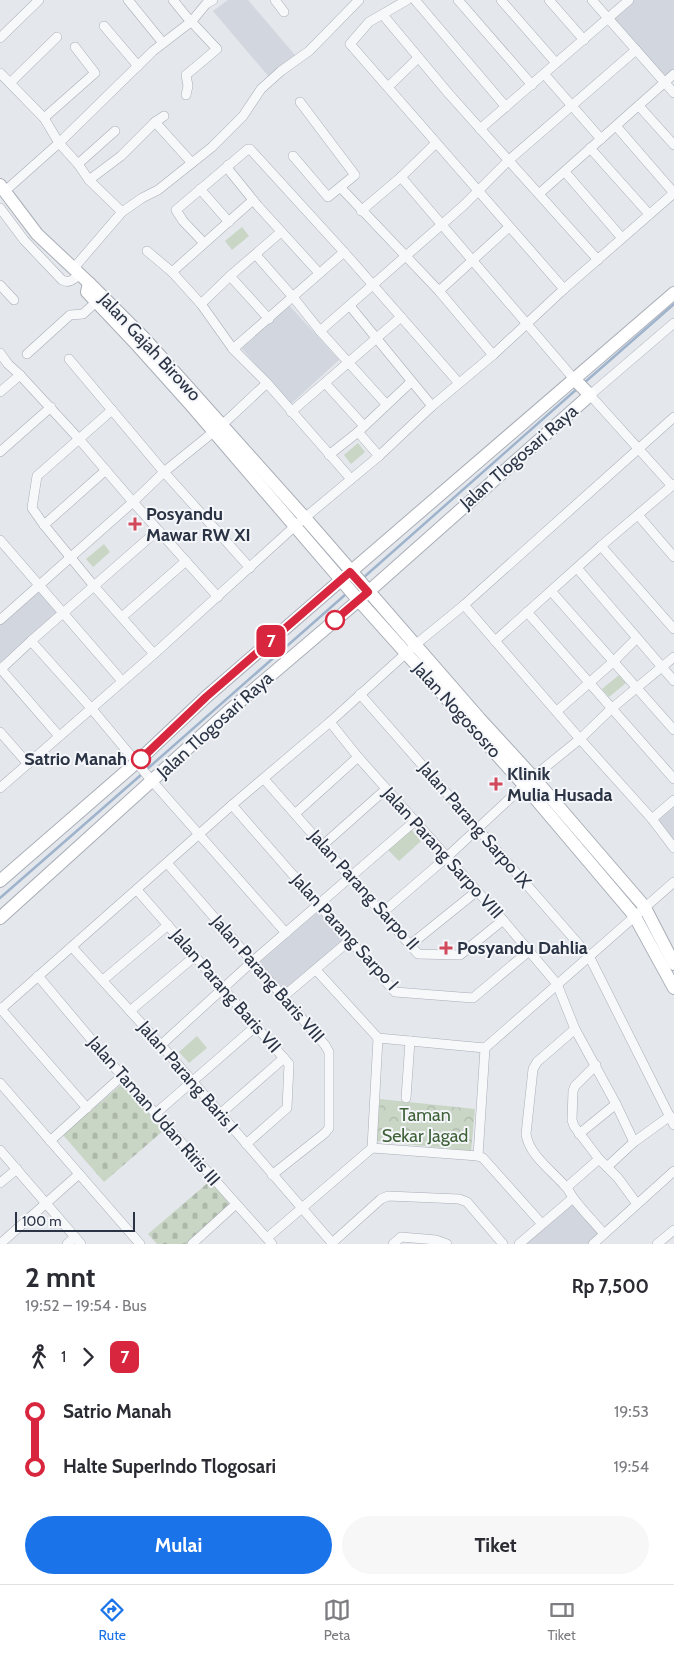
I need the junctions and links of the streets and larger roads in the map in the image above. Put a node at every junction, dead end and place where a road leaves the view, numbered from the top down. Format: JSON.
{"nodes":[{"id":1,"x":40,"y":0,"type":"edge"},
{"id":2,"x":128,"y":0,"type":"edge"},
{"id":3,"x":173,"y":0,"type":"edge"},
{"id":4,"x":213,"y":0,"type":"edge"},
{"id":5,"x":274,"y":0,"type":"edge"},
{"id":6,"x":359,"y":0,"type":"edge"},
{"id":7,"x":407,"y":0,"type":"edge"},
{"id":8,"x":415,"y":0,"type":"edge"},
{"id":9,"x":458,"y":0,"type":"edge"},
{"id":10,"x":501,"y":0,"type":"edge"},
{"id":11,"x":549,"y":0,"type":"edge"},
{"id":12,"x":592,"y":0,"type":"edge"},
{"id":13,"x":629,"y":0,"type":"edge"},
{"id":14,"x":284,"y":12,"type":"dead end"},
{"id":15,"x":383,"y":15,"type":"junction"},
{"id":16,"x":607,"y":18,"type":"junction"},
{"id":17,"x":192,"y":21,"type":"junction"},
{"id":18,"x":104,"y":26,"type":"dead end"},
{"id":19,"x":57,"y":37,"type":"dead end"},
{"id":20,"x":0,"y":38,"type":"edge"},
{"id":21,"x":584,"y":40,"type":"junction"},
{"id":22,"x":163,"y":43,"type":"junction"},
{"id":23,"x":75,"y":46,"type":"dead end"},
{"id":24,"x":636,"y":50,"type":"junction"},
{"id":25,"x":418,"y":58,"type":"junction"},
{"id":26,"x":556,"y":64,"type":"junction"},
{"id":27,"x":138,"y":66,"type":"junction"},
{"id":28,"x":0,"y":73,"type":"edge"},
{"id":29,"x":544,"y":74,"type":"junction"},
{"id":30,"x":674,"y":74,"type":"edge"},
{"id":31,"x":10,"y":82,"type":"junction"},
{"id":32,"x":665,"y":82,"type":"junction"},
{"id":33,"x":532,"y":85,"type":"junction"},
{"id":34,"x":388,"y":87,"type":"junction"},
{"id":35,"x":674,"y":93,"type":"edge"},
{"id":36,"x":186,"y":95,"type":"dead end"},
{"id":37,"x":300,"y":102,"type":"dead end"},
{"id":38,"x":572,"y":106,"type":"junction"},
{"id":39,"x":639,"y":106,"type":"junction"},
{"id":40,"x":506,"y":107,"type":"junction"},
{"id":41,"x":164,"y":116,"type":"dead end"},
{"id":42,"x":44,"y":118,"type":"junction"},
{"id":43,"x":155,"y":122,"type":"junction"},
{"id":44,"x":616,"y":126,"type":"junction"},
{"id":45,"x":480,"y":128,"type":"junction"},
{"id":46,"x":114,"y":131,"type":"dead end"},
{"id":47,"x":601,"y":139,"type":"junction"},
{"id":48,"x":59,"y":143,"type":"junction"},
{"id":49,"x":436,"y":144,"type":"junction"},
{"id":50,"x":674,"y":145,"type":"edge"},
{"id":51,"x":590,"y":148,"type":"junction"},
{"id":52,"x":293,"y":156,"type":"dead end"},
{"id":53,"x":509,"y":160,"type":"junction"},
{"id":54,"x":192,"y":163,"type":"junction"},
{"id":55,"x":78,"y":164,"type":"junction"},
{"id":56,"x":228,"y":165,"type":"junction"},
{"id":57,"x":565,"y":172,"type":"junction"},
{"id":58,"x":401,"y":177,"type":"junction"},
{"id":59,"x":90,"y":180,"type":"junction"},
{"id":60,"x":2,"y":188,"type":"edge"},
{"id":61,"x":341,"y":188,"type":"junction"},
{"id":62,"x":200,"y":189,"type":"junction"},
{"id":63,"x":479,"y":190,"type":"junction"},
{"id":64,"x":540,"y":193,"type":"junction"},
{"id":65,"x":674,"y":193,"type":"edge"},
{"id":66,"x":253,"y":200,"type":"junction"},
{"id":67,"x":0,"y":208,"type":"edge"},
{"id":68,"x":361,"y":211,"type":"junction"},
{"id":69,"x":122,"y":212,"type":"junction"},
{"id":70,"x":649,"y":214,"type":"junction"},
{"id":71,"x":229,"y":222,"type":"junction"},
{"id":72,"x":442,"y":224,"type":"junction"},
{"id":73,"x":509,"y":226,"type":"junction"},
{"id":74,"x":281,"y":232,"type":"junction"},
{"id":75,"x":622,"y":238,"type":"junction"},
{"id":76,"x":203,"y":242,"type":"junction"},
{"id":77,"x":147,"y":251,"type":"dead end"},
{"id":78,"x":344,"y":252,"type":"junction"},
{"id":79,"x":256,"y":255,"type":"junction"},
{"id":80,"x":406,"y":256,"type":"junction"},
{"id":81,"x":473,"y":260,"type":"junction"},
{"id":82,"x":598,"y":260,"type":"junction"},
{"id":83,"x":172,"y":272,"type":"junction"},
{"id":84,"x":319,"y":273,"type":"junction"},
{"id":85,"x":230,"y":276,"type":"junction"},
{"id":86,"x":80,"y":280,"type":"junction"},
{"id":87,"x":0,"y":284,"type":"edge"},
{"id":88,"x":373,"y":284,"type":"junction"},
{"id":89,"x":564,"y":289,"type":"junction"},
{"id":90,"x":439,"y":291,"type":"junction"},
{"id":91,"x":674,"y":293,"type":"edge"},
{"id":92,"x":293,"y":297,"type":"junction"},
{"id":93,"x":14,"y":300,"type":"dead end"},
{"id":94,"x":96,"y":303,"type":"junction"},
{"id":95,"x":201,"y":304,"type":"junction"},
{"id":96,"x":350,"y":306,"type":"junction"},
{"id":97,"x":401,"y":317,"type":"junction"},
{"id":98,"x":268,"y":319,"type":"junction"},
{"id":99,"x":120,"y":321,"type":"junction"},
{"id":100,"x":528,"y":323,"type":"junction"},
{"id":101,"x":674,"y":323,"type":"edge"},
{"id":102,"x":320,"y":330,"type":"junction"},
{"id":103,"x":376,"y":339,"type":"junction"},
{"id":104,"x":233,"y":349,"type":"junction"},
{"id":105,"x":0,"y":353,"type":"edge"},
{"id":106,"x":27,"y":354,"type":"dead end"},
{"id":107,"x":493,"y":355,"type":"junction"},
{"id":108,"x":69,"y":359,"type":"dead end"},
{"id":109,"x":350,"y":362,"type":"junction"},
{"id":110,"x":20,"y":375,"type":"junction"},
{"id":111,"x":575,"y":380,"type":"junction"},
{"id":112,"x":411,"y":382,"type":"junction"},
{"id":113,"x":458,"y":382,"type":"junction"},
{"id":114,"x":325,"y":383,"type":"junction"},
{"id":115,"x":267,"y":384,"type":"junction"},
{"id":116,"x":0,"y":392,"type":"edge"},
{"id":117,"x":589,"y":394,"type":"junction"},
{"id":118,"x":386,"y":404,"type":"junction"},
{"id":119,"x":432,"y":406,"type":"junction"},
{"id":120,"x":51,"y":408,"type":"junction"},
{"id":121,"x":112,"y":410,"type":"junction"},
{"id":122,"x":291,"y":412,"type":"junction"},
{"id":123,"x":674,"y":417,"type":"edge"},
{"id":124,"x":218,"y":428,"type":"junction"},
{"id":125,"x":361,"y":429,"type":"junction"},
{"id":126,"x":79,"y":439,"type":"junction"},
{"id":127,"x":638,"y":448,"type":"junction"},
{"id":128,"x":0,"y":452,"type":"edge"},
{"id":129,"x":329,"y":455,"type":"junction"},
{"id":130,"x":379,"y":456,"type":"junction"},
{"id":131,"x":106,"y":470,"type":"junction"},
{"id":132,"x":164,"y":472,"type":"junction"},
{"id":133,"x":351,"y":479,"type":"junction"},
{"id":134,"x":673,"y":485,"type":"edge"},
{"id":135,"x":133,"y":502,"type":"junction"},
{"id":136,"x":638,"y":515,"type":"junction"},
{"id":137,"x":305,"y":518,"type":"junction"},
{"id":138,"x":44,"y":525,"type":"junction"},
{"id":139,"x":295,"y":526,"type":"junction"},
{"id":140,"x":158,"y":530,"type":"junction"},
{"id":141,"x":0,"y":540,"type":"edge"},
{"id":142,"x":601,"y":546,"type":"junction"},
{"id":143,"x":70,"y":556,"type":"junction"},
{"id":144,"x":674,"y":557,"type":"edge"},
{"id":145,"x":186,"y":561,"type":"junction"},
{"id":146,"x":250,"y":568,"type":"junction"},
{"id":147,"x":576,"y":568,"type":"junction"},
{"id":148,"x":347,"y":577,"type":"junction"},
{"id":149,"x":39,"y":584,"type":"junction"},
{"id":150,"x":94,"y":586,"type":"junction"},
{"id":151,"x":551,"y":591,"type":"junction"},
{"id":152,"x":361,"y":593,"type":"junction"},
{"id":153,"x":218,"y":597,"type":"junction"},
{"id":154,"x":464,"y":605,"type":"junction"},
{"id":155,"x":0,"y":606,"type":"edge"},
{"id":156,"x":527,"y":612,"type":"junction"},
{"id":157,"x":62,"y":613,"type":"junction"},
{"id":158,"x":4,"y":617,"type":"edge"},
{"id":159,"x":122,"y":617,"type":"junction"},
{"id":160,"x":674,"y":629,"type":"edge"},
{"id":161,"x":637,"y":638,"type":"junction"},
{"id":162,"x":31,"y":641,"type":"junction"},
{"id":163,"x":495,"y":641,"type":"junction"},
{"id":164,"x":410,"y":649,"type":"junction"},
{"id":165,"x":154,"y":654,"type":"junction"},
{"id":166,"x":674,"y":657,"type":"edge"},
{"id":167,"x":613,"y":662,"type":"junction"},
{"id":168,"x":662,"y":667,"type":"junction"},
{"id":169,"x":0,"y":669,"type":"edge"},
{"id":170,"x":122,"y":681,"type":"junction"},
{"id":171,"x":674,"y":681,"type":"edge"},
{"id":172,"x":589,"y":682,"type":"junction"},
{"id":173,"x":636,"y":687,"type":"junction"},
{"id":174,"x":360,"y":694,"type":"junction"},
{"id":175,"x":91,"y":708,"type":"junction"},
{"id":176,"x":611,"y":708,"type":"junction"},
{"id":177,"x":557,"y":711,"type":"junction"},
{"id":178,"x":330,"y":722,"type":"junction"},
{"id":179,"x":674,"y":730,"type":"edge"},
{"id":180,"x":0,"y":732,"type":"edge"},
{"id":181,"x":58,"y":736,"type":"junction"},
{"id":182,"x":580,"y":739,"type":"junction"},
{"id":183,"x":358,"y":757,"type":"junction"},
{"id":184,"x":28,"y":764,"type":"junction"},
{"id":185,"x":139,"y":764,"type":"junction"},
{"id":186,"x":674,"y":778,"type":"edge"},
{"id":187,"x":264,"y":779,"type":"junction"},
{"id":188,"x":151,"y":780,"type":"junction"},
{"id":189,"x":529,"y":781,"type":"junction"},
{"id":190,"x":0,"y":788,"type":"edge"},
{"id":191,"x":386,"y":789,"type":"junction"},
{"id":192,"x":674,"y":800,"type":"edge"},
{"id":193,"x":232,"y":805,"type":"junction"},
{"id":194,"x":296,"y":813,"type":"junction"},
{"id":195,"x":652,"y":819,"type":"junction"},
{"id":196,"x":415,"y":821,"type":"junction"},
{"id":197,"x":477,"y":828,"type":"junction"},
{"id":198,"x":201,"y":834,"type":"junction"},
{"id":199,"x":323,"y":844,"type":"junction"},
{"id":200,"x":674,"y":848,"type":"edge"},
{"id":201,"x":447,"y":857,"type":"junction"},
{"id":202,"x":167,"y":863,"type":"junction"},
{"id":203,"x":350,"y":877,"type":"junction"},
{"id":204,"x":0,"y":881,"type":"edge"},
{"id":205,"x":674,"y":882,"type":"edge"},
{"id":206,"x":137,"y":890,"type":"junction"},
{"id":207,"x":477,"y":891,"type":"junction"},
{"id":208,"x":318,"y":904,"type":"junction"},
{"id":209,"x":639,"y":911,"type":"junction"},
{"id":210,"x":382,"y":913,"type":"junction"},
{"id":211,"x":0,"y":918,"type":"edge"},
{"id":212,"x":503,"y":920,"type":"junction"},
{"id":213,"x":168,"y":925,"type":"junction"},
{"id":214,"x":286,"y":933,"type":"junction"},
{"id":215,"x":349,"y":941,"type":"junction"},
{"id":216,"x":410,"y":945,"type":"junction"},
{"id":217,"x":72,"y":947,"type":"junction"},
{"id":218,"x":529,"y":951,"type":"junction"},
{"id":219,"x":589,"y":956,"type":"junction"},
{"id":220,"x":194,"y":957,"type":"junction"},
{"id":221,"x":253,"y":961,"type":"junction"},
{"id":222,"x":674,"y":964,"type":"edge"},
{"id":223,"x":316,"y":970,"type":"junction"},
{"id":224,"x":38,"y":976,"type":"junction"},
{"id":225,"x":102,"y":980,"type":"junction"},
{"id":226,"x":557,"y":984,"type":"junction"},
{"id":227,"x":224,"y":988,"type":"junction"},
{"id":228,"x":674,"y":988,"type":"edge"},
{"id":229,"x":284,"y":996,"type":"junction"},
{"id":230,"x":0,"y":1009,"type":"edge"},
{"id":231,"x":130,"y":1010,"type":"junction"},
{"id":232,"x":256,"y":1026,"type":"junction"},
{"id":233,"x":575,"y":1029,"type":"junction"},
{"id":234,"x":378,"y":1038,"type":"junction"},
{"id":235,"x":410,"y":1041,"type":"junction"},
{"id":236,"x":161,"y":1045,"type":"junction"},
{"id":237,"x":485,"y":1048,"type":"junction"},
{"id":238,"x":284,"y":1058,"type":"junction"},
{"id":239,"x":596,"y":1065,"type":"junction"},
{"id":240,"x":122,"y":1076,"type":"junction"},
{"id":241,"x":192,"y":1080,"type":"junction"},
{"id":242,"x":0,"y":1083,"type":"edge"},
{"id":243,"x":406,"y":1098,"type":"dead end"},
{"id":244,"x":616,"y":1104,"type":"junction"},
{"id":245,"x":86,"y":1108,"type":"junction"},
{"id":246,"x":156,"y":1114,"type":"junction"},
{"id":247,"x":220,"y":1114,"type":"junction"},
{"id":248,"x":670,"y":1116,"type":"junction"},
{"id":249,"x":674,"y":1125,"type":"edge"},
{"id":250,"x":578,"y":1134,"type":"junction"},
{"id":251,"x":50,"y":1141,"type":"junction"},
{"id":252,"x":634,"y":1142,"type":"junction"},
{"id":253,"x":246,"y":1144,"type":"junction"},
{"id":254,"x":372,"y":1148,"type":"junction"},
{"id":255,"x":0,"y":1150,"type":"edge"},
{"id":256,"x":478,"y":1156,"type":"junction"},
{"id":257,"x":599,"y":1159,"type":"junction"},
{"id":258,"x":607,"y":1166,"type":"junction"},
{"id":259,"x":17,"y":1169,"type":"junction"},
{"id":260,"x":674,"y":1171,"type":"edge"},
{"id":261,"x":79,"y":1174,"type":"junction"},
{"id":262,"x":272,"y":1174,"type":"junction"},
{"id":263,"x":0,"y":1184,"type":"edge"},
{"id":264,"x":567,"y":1187,"type":"junction"},
{"id":265,"x":573,"y":1198,"type":"junction"},
{"id":266,"x":45,"y":1204,"type":"junction"},
{"id":267,"x":236,"y":1204,"type":"junction"},
{"id":268,"x":637,"y":1204,"type":"junction"},
{"id":269,"x":302,"y":1209,"type":"junction"},
{"id":270,"x":542,"y":1224,"type":"junction"},
{"id":271,"x":674,"y":1230,"type":"edge"},
{"id":272,"x":604,"y":1234,"type":"junction"},
{"id":273,"x":78,"y":1241,"type":"edge"},
{"id":274,"x":270,"y":1241,"type":"edge"},
{"id":275,"x":332,"y":1243,"type":"edge"},
{"id":276,"x":0,"y":1244,"type":"edge"},
{"id":277,"x":67,"y":1244,"type":"edge"},
{"id":278,"x":140,"y":1244,"type":"edge"},
{"id":279,"x":192,"y":1244,"type":"edge"},
{"id":280,"x":393,"y":1244,"type":"edge"},
{"id":281,"x":447,"y":1244,"type":"edge"},
{"id":282,"x":503,"y":1244,"type":"edge"},
{"id":283,"x":519,"y":1244,"type":"edge"},
{"id":284,"x":593,"y":1244,"type":"edge"},
{"id":285,"x":657,"y":1244,"type":"edge"}],
"edges":[{"from":1,"to":20,"type":"street"},
{"from":2,"to":22,"type":"street"},
{"from":3,"to":17,"type":"street"},
{"from":4,"to":17,"type":"street"},
{"from":5,"to":14,"type":"street"},
{"from":6,"to":54,"type":"street"},
{"from":7,"to":15,"type":"street"},
{"from":8,"to":40,"type":"street"},
{"from":9,"to":33,"type":"street"},
{"from":10,"to":26,"type":"street"},
{"from":11,"to":21,"type":"street"},
{"from":12,"to":16,"type":"street"},
{"from":13,"to":16,"type":"street"},
{"from":15,"to":25,"type":"street"},
{"from":15,"to":34,"type":"street"},
{"from":16,"to":21,"type":"street"},
{"from":16,"to":24,"type":"street"},
{"from":17,"to":22,"type":"street"},
{"from":17,"to":36,"type":"street"},
{"from":18,"to":27,"type":"street"},
{"from":19,"to":31,"type":"street"},
{"from":21,"to":26,"type":"street"},
{"from":22,"to":27,"type":"street"},
{"from":23,"to":42,"type":"street"},
{"from":24,"to":32,"type":"street"},
{"from":24,"to":38,"type":"street"},
{"from":25,"to":34,"type":"street"},
{"from":25,"to":45,"type":"street"},
{"from":26,"to":29,"type":"street"},
{"from":27,"to":48,"type":"street"},
{"from":28,"to":31,"type":"street"},
{"from":29,"to":33,"type":"street"},
{"from":29,"to":38,"type":"street"},
{"from":30,"to":32,"type":"street"},
{"from":31,"to":42,"type":"street"},
{"from":32,"to":35,"type":"street"},
{"from":32,"to":39,"type":"street"},
{"from":33,"to":40,"type":"street"},
{"from":34,"to":49,"type":"street"},
{"from":37,"to":61,"type":"street"},
{"from":38,"to":47,"type":"street"},
{"from":38,"to":53,"type":"street"},
{"from":39,"to":44,"type":"street"},
{"from":39,"to":50,"type":"street"},
{"from":40,"to":45,"type":"street"},
{"from":41,"to":43,"type":"street"},
{"from":42,"to":48,"type":"street"},
{"from":43,"to":54,"type":"street"},
{"from":43,"to":59,"type":"street"},
{"from":44,"to":47,"type":"street"},
{"from":44,"to":65,"type":"street"},
{"from":45,"to":53,"type":"street"},
{"from":46,"to":55,"type":"street"},
{"from":47,"to":51,"type":"street"},
{"from":48,"to":55,"type":"street"},
{"from":48,"to":60,"type":"street"},
{"from":49,"to":58,"type":"street"},
{"from":49,"to":63,"type":"street"},
{"from":51,"to":57,"type":"street"},
{"from":51,"to":70,"type":"street"},
{"from":52,"to":61,"type":"street"},
{"from":53,"to":63,"type":"street"},
{"from":53,"to":64,"type":"street"},
{"from":54,"to":69,"type":"street"},
{"from":55,"to":59,"type":"street"},
{"from":56,"to":62,"type":"street"},
{"from":56,"to":66,"type":"street"},
{"from":56,"to":78,"type":"street"},
{"from":57,"to":64,"type":"street"},
{"from":57,"to":75,"type":"street"},
{"from":58,"to":68,"type":"street"},
{"from":58,"to":72,"type":"street"},
{"from":59,"to":69,"type":"street"},
{"from":60,"to":86,"type":"street"},
{"from":61,"to":68,"type":"street"},
{"from":62,"to":71,"type":"street"},
{"from":62,"to":76,"type":"street"},
{"from":63,"to":72,"type":"street"},
{"from":63,"to":73,"type":"street"},
{"from":64,"to":82,"type":"street"},
{"from":65,"to":70,"type":"street"},
{"from":66,"to":71,"type":"street"},
{"from":66,"to":74,"type":"street"},
{"from":67,"to":86,"type":"street","name":"Jalan Gajah Birowo"},
{"from":68,"to":80,"type":"street"},
{"from":69,"to":86,"type":"street"},
{"from":70,"to":75,"type":"street"},
{"from":71,"to":76,"type":"street"},
{"from":72,"to":80,"type":"street"},
{"from":72,"to":81,"type":"street"},
{"from":73,"to":81,"type":"street"},
{"from":73,"to":89,"type":"street"},
{"from":74,"to":79,"type":"street"},
{"from":74,"to":84,"type":"street"},
{"from":75,"to":82,"type":"street"},
{"from":76,"to":83,"type":"street"},
{"from":77,"to":83,"type":"street"},
{"from":78,"to":84,"type":"street"},
{"from":78,"to":88,"type":"street"},
{"from":79,"to":85,"type":"street"},
{"from":79,"to":92,"type":"street"},
{"from":80,"to":88,"type":"street"},
{"from":80,"to":90,"type":"street"},
{"from":81,"to":90,"type":"street"},
{"from":81,"to":100,"type":"street"},
{"from":82,"to":89,"type":"street"},
{"from":83,"to":95,"type":"street"},
{"from":84,"to":92,"type":"street"},
{"from":85,"to":95,"type":"street"},
{"from":85,"to":98,"type":"street"},
{"from":86,"to":94,"type":"street","name":"Jalan Gajah Birowo"},
{"from":86,"to":99,"type":"street","name":"Jalan Gajah Birowo"},
{"from":87,"to":93,"type":"street"},
{"from":88,"to":96,"type":"street"},
{"from":88,"to":97,"type":"street"},
{"from":89,"to":100,"type":"street"},
{"from":90,"to":107,"type":"street"},
{"from":91,"to":111,"type":"street","name":"Jalan Tlogosari Raya"},
{"from":92,"to":98,"type":"street"},
{"from":92,"to":102,"type":"street"},
{"from":94,"to":99,"type":"street","name":"Jalan Gajah Birowo"},
{"from":94,"to":106,"type":"street"},
{"from":95,"to":104,"type":"street"},
{"from":96,"to":102,"type":"street"},
{"from":96,"to":103,"type":"street"},
{"from":97,"to":103,"type":"street"},
{"from":97,"to":113,"type":"street"},
{"from":98,"to":104,"type":"street"},
{"from":99,"to":124,"type":"street","name":"Jalan Gajah Birowo"},
{"from":100,"to":107,"type":"street"},
{"from":100,"to":111,"type":"street"},
{"from":101,"to":117,"type":"street"},
{"from":102,"to":109,"type":"street"},
{"from":103,"to":109,"type":"street"},
{"from":103,"to":112,"type":"street"},
{"from":104,"to":115,"type":"street"},
{"from":105,"to":110,"type":"street"},
{"from":107,"to":113,"type":"street"},
{"from":108,"to":121,"type":"street"},
{"from":109,"to":114,"type":"street"},
{"from":109,"to":118,"type":"street"},
{"from":110,"to":116,"type":"street"},
{"from":110,"to":120,"type":"street"},
{"from":111,"to":117,"type":"street"},
{"from":111,"to":148,"type":"street","name":"Jalan Tlogosari Raya"},
{"from":112,"to":118,"type":"street"},
{"from":112,"to":119,"type":"street"},
{"from":113,"to":119,"type":"street"},
{"from":114,"to":122,"type":"street"},
{"from":114,"to":125,"type":"street"},
{"from":115,"to":122,"type":"street"},
{"from":115,"to":124,"type":"street"},
{"from":117,"to":127,"type":"street"},
{"from":117,"to":152,"type":"street","name":"Jalan Tlogosari Raya"},
{"from":118,"to":125,"type":"street"},
{"from":119,"to":130,"type":"street"},
{"from":120,"to":126,"type":"street"},
{"from":120,"to":128,"type":"street"},
{"from":121,"to":126,"type":"street"},
{"from":121,"to":132,"type":"street"},
{"from":122,"to":129,"type":"street"},
{"from":123,"to":127,"type":"street"},
{"from":124,"to":132,"type":"street"},
{"from":124,"to":137,"type":"street","name":"Jalan Gajah Birowo"},
{"from":124,"to":139,"type":"street","name":"Jalan Gajah Birowo"},
{"from":125,"to":129,"type":"street"},
{"from":125,"to":130,"type":"street"},
{"from":126,"to":131,"type":"street"},
{"from":126,"to":138,"type":"street"},
{"from":127,"to":134,"type":"street"},
{"from":127,"to":154,"type":"street"},
{"from":129,"to":133,"type":"street"},
{"from":130,"to":133,"type":"street"},
{"from":131,"to":135,"type":"street"},
{"from":131,"to":138,"type":"street"},
{"from":132,"to":135,"type":"street"},
{"from":132,"to":146,"type":"street"},
{"from":133,"to":137,"type":"street"},
{"from":134,"to":136,"type":"street"},
{"from":135,"to":140,"type":"street"},
{"from":135,"to":143,"type":"street"},
{"from":136,"to":142,"type":"street"},
{"from":136,"to":144,"type":"street"},
{"from":137,"to":139,"type":"street"},
{"from":137,"to":148,"type":"street","name":"Jalan Gajah Birowo"},
{"from":138,"to":143,"type":"street"},
{"from":139,"to":146,"type":"street"},
{"from":139,"to":148,"type":"street","name":"Jalan Gajah Birowo"},
{"from":140,"to":145,"type":"street"},
{"from":140,"to":150,"type":"street"},
{"from":141,"to":149,"type":"street"},
{"from":142,"to":147,"type":"street"},
{"from":142,"to":160,"type":"street"},
{"from":143,"to":149,"type":"street"},
{"from":143,"to":150,"type":"street"},
{"from":145,"to":153,"type":"street"},
{"from":145,"to":159,"type":"street"},
{"from":146,"to":153,"type":"street"},
{"from":147,"to":151,"type":"street"},
{"from":147,"to":161,"type":"street"},
{"from":148,"to":152,"type":"street","name":"Jalan Nogososro"},
{"from":148,"to":185,"type":"street","name":"Jalan Tlogosari Raya"},
{"from":149,"to":157,"type":"street"},
{"from":149,"to":158,"type":"street"},
{"from":150,"to":157,"type":"street"},
{"from":150,"to":159,"type":"street"},
{"from":151,"to":156,"type":"street"},
{"from":151,"to":167,"type":"street"},
{"from":152,"to":164,"type":"street","name":"Jalan Nogososro"},
{"from":152,"to":188,"type":"street","name":"Jalan Tlogosari Raya"},
{"from":153,"to":165,"type":"street"},
{"from":154,"to":163,"type":"street"},
{"from":154,"to":164,"type":"street"},
{"from":155,"to":158,"type":"street"},
{"from":156,"to":163,"type":"street"},
{"from":156,"to":172,"type":"street"},
{"from":157,"to":162,"type":"street"},
{"from":157,"to":170,"type":"street"},
{"from":159,"to":165,"type":"street"},
{"from":161,"to":167,"type":"street"},
{"from":161,"to":168,"type":"street"},
{"from":162,"to":169,"type":"street"},
{"from":162,"to":175,"type":"street"},
{"from":163,"to":177,"type":"street"},
{"from":164,"to":174,"type":"street"},
{"from":164,"to":189,"type":"street","name":"Jalan Nogososro"},
{"from":165,"to":170,"type":"street"},
{"from":166,"to":168,"type":"street"},
{"from":167,"to":172,"type":"street"},
{"from":167,"to":173,"type":"street"},
{"from":168,"to":171,"type":"street"},
{"from":168,"to":173,"type":"street"},
{"from":169,"to":181,"type":"street"},
{"from":170,"to":175,"type":"street"},
{"from":172,"to":176,"type":"street"},
{"from":172,"to":177,"type":"street"},
{"from":173,"to":176,"type":"street"},
{"from":173,"to":179,"type":"street"},
{"from":174,"to":178,"type":"street"},
{"from":174,"to":197,"type":"street","name":"Jalan Parang Sarpo IX"},
{"from":175,"to":181,"type":"street"},
{"from":175,"to":185,"type":"street"},
{"from":176,"to":182,"type":"street"},
{"from":176,"to":186,"type":"street"},
{"from":177,"to":182,"type":"street"},
{"from":178,"to":183,"type":"street","name":"Jalan Parang Sarpo VIII"},
{"from":178,"to":187,"type":"street"},
{"from":180,"to":184,"type":"street"},
{"from":181,"to":184,"type":"street"},
{"from":182,"to":189,"type":"street"},
{"from":182,"to":195,"type":"street"},
{"from":183,"to":191,"type":"street","name":"Jalan Parang Sarpo VIII"},
{"from":183,"to":194,"type":"street"},
{"from":184,"to":190,"type":"street"},
{"from":185,"to":188,"type":"street"},
{"from":185,"to":204,"type":"street","name":"Jalan Tlogosari Raya"},
{"from":187,"to":193,"type":"street"},
{"from":187,"to":194,"type":"street","name":"Jalan Parang Sarpo II"},
{"from":188,"to":198,"type":"street"},
{"from":188,"to":211,"type":"street","name":"Jalan Tlogosari Raya"},
{"from":189,"to":197,"type":"street"},
{"from":189,"to":209,"type":"street","name":"Jalan Nogososro"},
{"from":191,"to":196,"type":"street","name":"Jalan Parang Sarpo VIII"},
{"from":191,"to":199,"type":"street"},
{"from":192,"to":195,"type":"street"},
{"from":193,"to":198,"type":"street"},
{"from":193,"to":208,"type":"street","name":"Jalan Parang Sarpo I"},
{"from":194,"to":199,"type":"street","name":"Jalan Parang Sarpo II"},
{"from":195,"to":200,"type":"street"},
{"from":196,"to":201,"type":"street","name":"Jalan Parang Sarpo VIII"},
{"from":196,"to":203,"type":"street"},
{"from":197,"to":201,"type":"street"},
{"from":197,"to":219,"type":"street","name":"Jalan Parang Sarpo IX"},
{"from":198,"to":202,"type":"street"},
{"from":198,"to":214,"type":"street"},
{"from":199,"to":203,"type":"street","name":"Jalan Parang Sarpo II"},
{"from":201,"to":207,"type":"street","name":"Jalan Parang Sarpo VIII"},
{"from":201,"to":210,"type":"street"},
{"from":202,"to":206,"type":"street"},
{"from":202,"to":221,"type":"street","name":"Jalan Parang Baris VIII"},
{"from":203,"to":208,"type":"street"},
{"from":203,"to":210,"type":"street","name":"Jalan Parang Sarpo II"},
{"from":205,"to":209,"type":"street"},
{"from":206,"to":213,"type":"street","name":"Jalan Parang Baris VII"},
{"from":206,"to":217,"type":"street"},
{"from":207,"to":212,"type":"street","name":"Jalan Parang Sarpo VIII"},
{"from":207,"to":216,"type":"street"},
{"from":208,"to":214,"type":"street"},
{"from":208,"to":215,"type":"street","name":"Jalan Parang Sarpo I"},
{"from":209,"to":219,"type":"street"},
{"from":209,"to":222,"type":"street","name":"Jalan Nogososro"},
{"from":209,"to":228,"type":"street","name":"Jalan Nogososro"},
{"from":210,"to":216,"type":"street","name":"Jalan Parang Sarpo II"},
{"from":212,"to":216,"type":"street","name":"Jalan Parang Sarpo II"},
{"from":212,"to":218,"type":"street","name":"Jalan Parang Sarpo VIII"},
{"from":213,"to":220,"type":"street","name":"Jalan Parang Baris VII"},
{"from":213,"to":225,"type":"street"},
{"from":214,"to":221,"type":"street"},
{"from":215,"to":218,"type":"street","name":"Jalan Parang Sarpo I"},
{"from":215,"to":223,"type":"street"},
{"from":217,"to":224,"type":"street"},
{"from":217,"to":225,"type":"street","name":"Jalan Parang Baris I"},
{"from":218,"to":226,"type":"street","name":"Jalan Parang Sarpo VIII"},
{"from":219,"to":226,"type":"street"},
{"from":219,"to":248,"type":"street","name":"Jalan Parang Sarpo IX"},
{"from":220,"to":227,"type":"street","name":"Jalan Parang Baris VII"},
{"from":220,"to":231,"type":"street"},
{"from":221,"to":227,"type":"street"},
{"from":221,"to":229,"type":"street","name":"Jalan Parang Baris VIII"},
{"from":223,"to":229,"type":"street"},
{"from":223,"to":234,"type":"street"},
{"from":224,"to":230,"type":"street"},
{"from":224,"to":240,"type":"street","name":"Jalan Taman Udan Riris III"},
{"from":225,"to":231,"type":"street","name":"Jalan Parang Baris I"},
{"from":226,"to":233,"type":"street","name":"Jalan Parang Sarpo VIII"},
{"from":226,"to":237,"type":"street"},
{"from":227,"to":232,"type":"street","name":"Jalan Parang Baris VII"},
{"from":227,"to":236,"type":"street"},
{"from":229,"to":262,"type":"street","name":"Jalan Parang Baris VIII"},
{"from":230,"to":245,"type":"street"},
{"from":231,"to":236,"type":"street","name":"Jalan Parang Baris I"},
{"from":232,"to":238,"type":"street","name":"Jalan Parang Baris VII"},
{"from":232,"to":241,"type":"street"},
{"from":233,"to":239,"type":"street","name":"Jalan Parang Sarpo VIII"},
{"from":233,"to":264,"type":"street"},
{"from":234,"to":235,"type":"street"},
{"from":234,"to":254,"type":"street"},
{"from":235,"to":237,"type":"street"},
{"from":235,"to":243,"type":"street"},
{"from":236,"to":241,"type":"street","name":"Jalan Parang Baris I"},
{"from":237,"to":256,"type":"street"},
{"from":238,"to":247,"type":"street"},
{"from":238,"to":253,"type":"street","name":"Jalan Parang Baris VII"},
{"from":239,"to":244,"type":"street","name":"Jalan Parang Sarpo VIII"},
{"from":239,"to":250,"type":"street"},
{"from":240,"to":245,"type":"street"},
{"from":240,"to":246,"type":"street","name":"Jalan Taman Udan Riris III"},
{"from":241,"to":246,"type":"street"},
{"from":241,"to":247,"type":"street","name":"Jalan Parang Baris I"},
{"from":242,"to":251,"type":"street"},
{"from":244,"to":250,"type":"street"},
{"from":244,"to":252,"type":"street","name":"Jalan Parang Sarpo VIII"},
{"from":245,"to":251,"type":"street"},
{"from":246,"to":267,"type":"street","name":"Jalan Taman Udan Riris III"},
{"from":247,"to":253,"type":"street","name":"Jalan Parang Baris I"},
{"from":248,"to":249,"type":"street","name":"Jalan Parang Sarpo IX"},
{"from":248,"to":252,"type":"street"},
{"from":250,"to":257,"type":"street"},
{"from":251,"to":261,"type":"street"},
{"from":252,"to":258,"type":"street"},
{"from":253,"to":262,"type":"street","name":"Jalan Parang Baris I"},
{"from":254,"to":256,"type":"street"},
{"from":254,"to":269,"type":"street"},
{"from":255,"to":259,"type":"street"},
{"from":256,"to":270,"type":"street"},
{"from":257,"to":258,"type":"street"},
{"from":257,"to":264,"type":"street"},
{"from":258,"to":268,"type":"street"},
{"from":259,"to":263,"type":"street"},
{"from":259,"to":266,"type":"street"},
{"from":260,"to":268,"type":"street"},
{"from":261,"to":266,"type":"street"},
{"from":261,"to":278,"type":"street"},
{"from":262,"to":269,"type":"street","name":"Jalan Parang Baris I"},
{"from":264,"to":265,"type":"street"},
{"from":265,"to":270,"type":"street"},
{"from":265,"to":272,"type":"street"},
{"from":266,"to":273,"type":"street"},
{"from":266,"to":276,"type":"street"},
{"from":267,"to":274,"type":"street","name":"Jalan Taman Udan Riris III"},
{"from":267,"to":279,"type":"street"},
{"from":268,"to":272,"type":"street"},
{"from":269,"to":274,"type":"street"},
{"from":269,"to":275,"type":"street","name":"Jalan Parang Baris I"},
{"from":270,"to":283,"type":"street"},
{"from":271,"to":285,"type":"street"},
{"from":272,"to":284,"type":"street"},
{"from":273,"to":277,"type":"street"},
{"from":275,"to":282,"type":"street"},
{"from":280,"to":281,"type":"street"}]}
